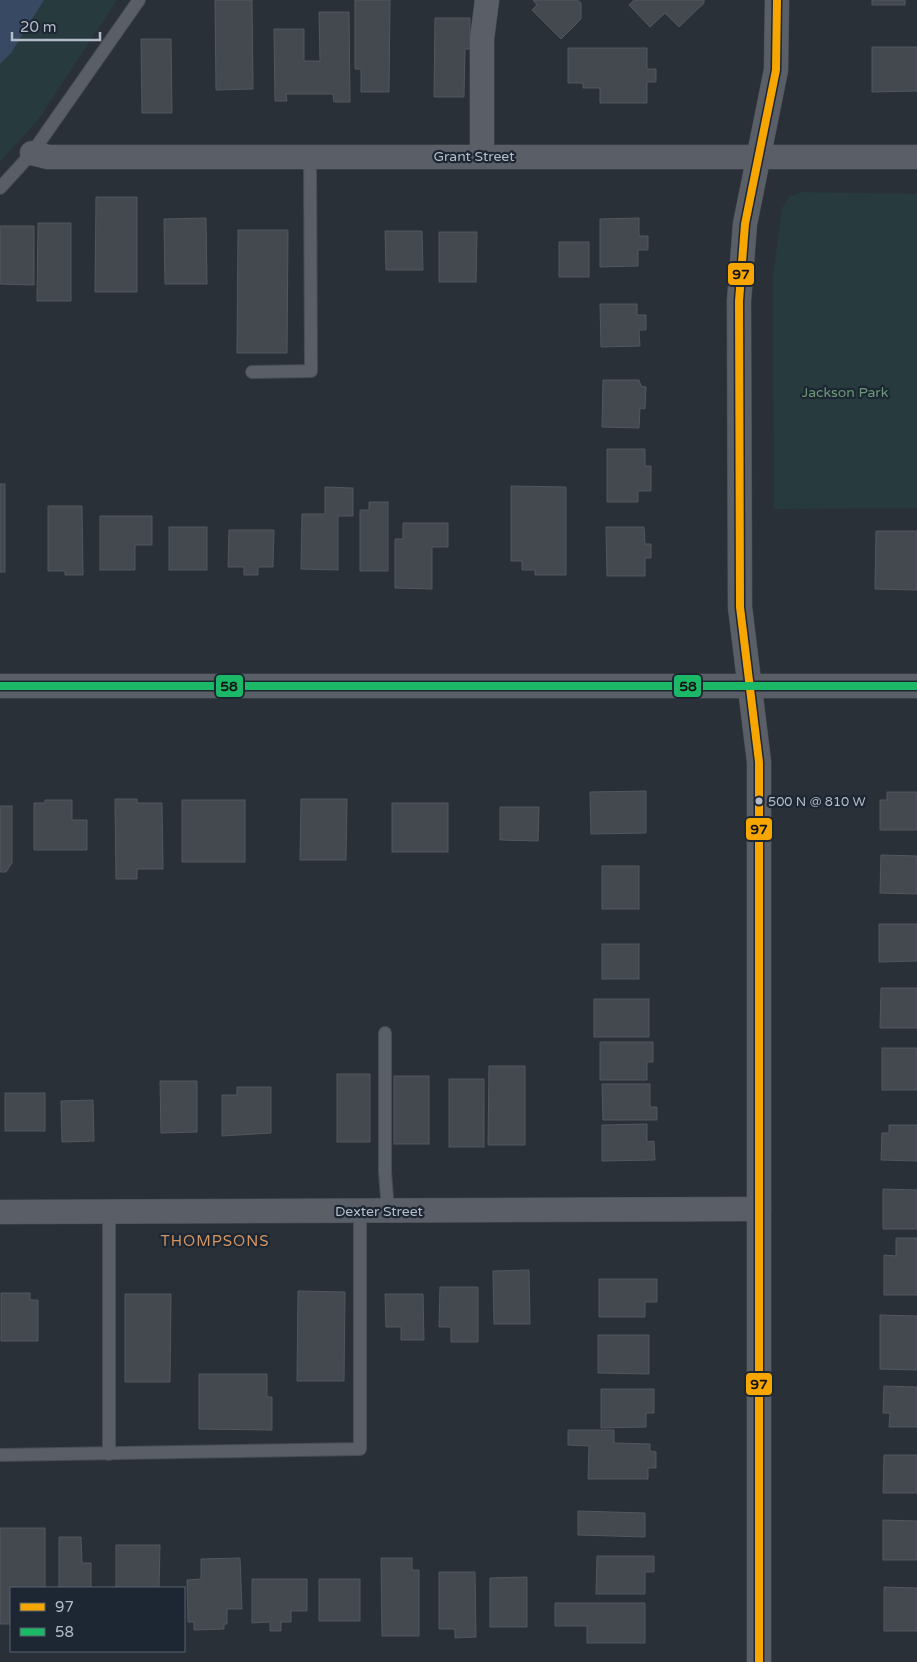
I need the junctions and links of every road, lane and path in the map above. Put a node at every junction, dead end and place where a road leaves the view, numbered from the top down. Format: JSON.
{"nodes":[{"id":1,"x":139,"y":0,"type":"edge"},
{"id":2,"x":487,"y":0,"type":"edge"},
{"id":3,"x":777,"y":0,"type":"edge"},
{"id":4,"x":32,"y":153,"type":"junction"},
{"id":5,"x":310,"y":156,"type":"junction"},
{"id":6,"x":482,"y":156,"type":"junction"},
{"id":7,"x":917,"y":157,"type":"edge"},
{"id":8,"x":759,"y":158,"type":"junction"},
{"id":9,"x":0,"y":188,"type":"edge"},
{"id":10,"x":252,"y":372,"type":"dead end"},
{"id":11,"x":750,"y":685,"type":"junction"},
{"id":12,"x":0,"y":686,"type":"edge"},
{"id":13,"x":917,"y":686,"type":"edge"},
{"id":14,"x":385,"y":1034,"type":"dead end"},
{"id":15,"x":759,"y":1209,"type":"junction"},
{"id":16,"x":360,"y":1210,"type":"junction"},
{"id":17,"x":388,"y":1210,"type":"junction"},
{"id":18,"x":109,"y":1211,"type":"junction"},
{"id":19,"x":0,"y":1212,"type":"edge"},
{"id":20,"x":109,"y":1454,"type":"junction"},
{"id":21,"x":0,"y":1455,"type":"edge"},
{"id":22,"x":759,"y":1662,"type":"edge"}],
"edges":[{"from":1,"to":4,"type":"lane"},
{"from":2,"to":6,"type":"street"},
{"from":3,"to":8,"type":"street"},
{"from":4,"to":5,"type":"street","name":"Grant Street"},
{"from":4,"to":9,"type":"lane"},
{"from":5,"to":6,"type":"street","name":"Grant Street"},
{"from":5,"to":10,"type":"lane"},
{"from":6,"to":8,"type":"street","name":"Grant Street"},
{"from":7,"to":8,"type":"street","name":"Grant Street"},
{"from":8,"to":11,"type":"street"},
{"from":11,"to":12,"type":"street"},
{"from":11,"to":13,"type":"street"},
{"from":11,"to":15,"type":"street"},
{"from":14,"to":17,"type":"lane"},
{"from":15,"to":17,"type":"street","name":"Dexter Street"},
{"from":15,"to":22,"type":"street"},
{"from":16,"to":17,"type":"street","name":"Dexter Street"},
{"from":16,"to":18,"type":"street","name":"Dexter Street"},
{"from":16,"to":20,"type":"lane"},
{"from":18,"to":19,"type":"street","name":"Dexter Street"},
{"from":18,"to":20,"type":"lane"},
{"from":20,"to":21,"type":"lane"}]}
